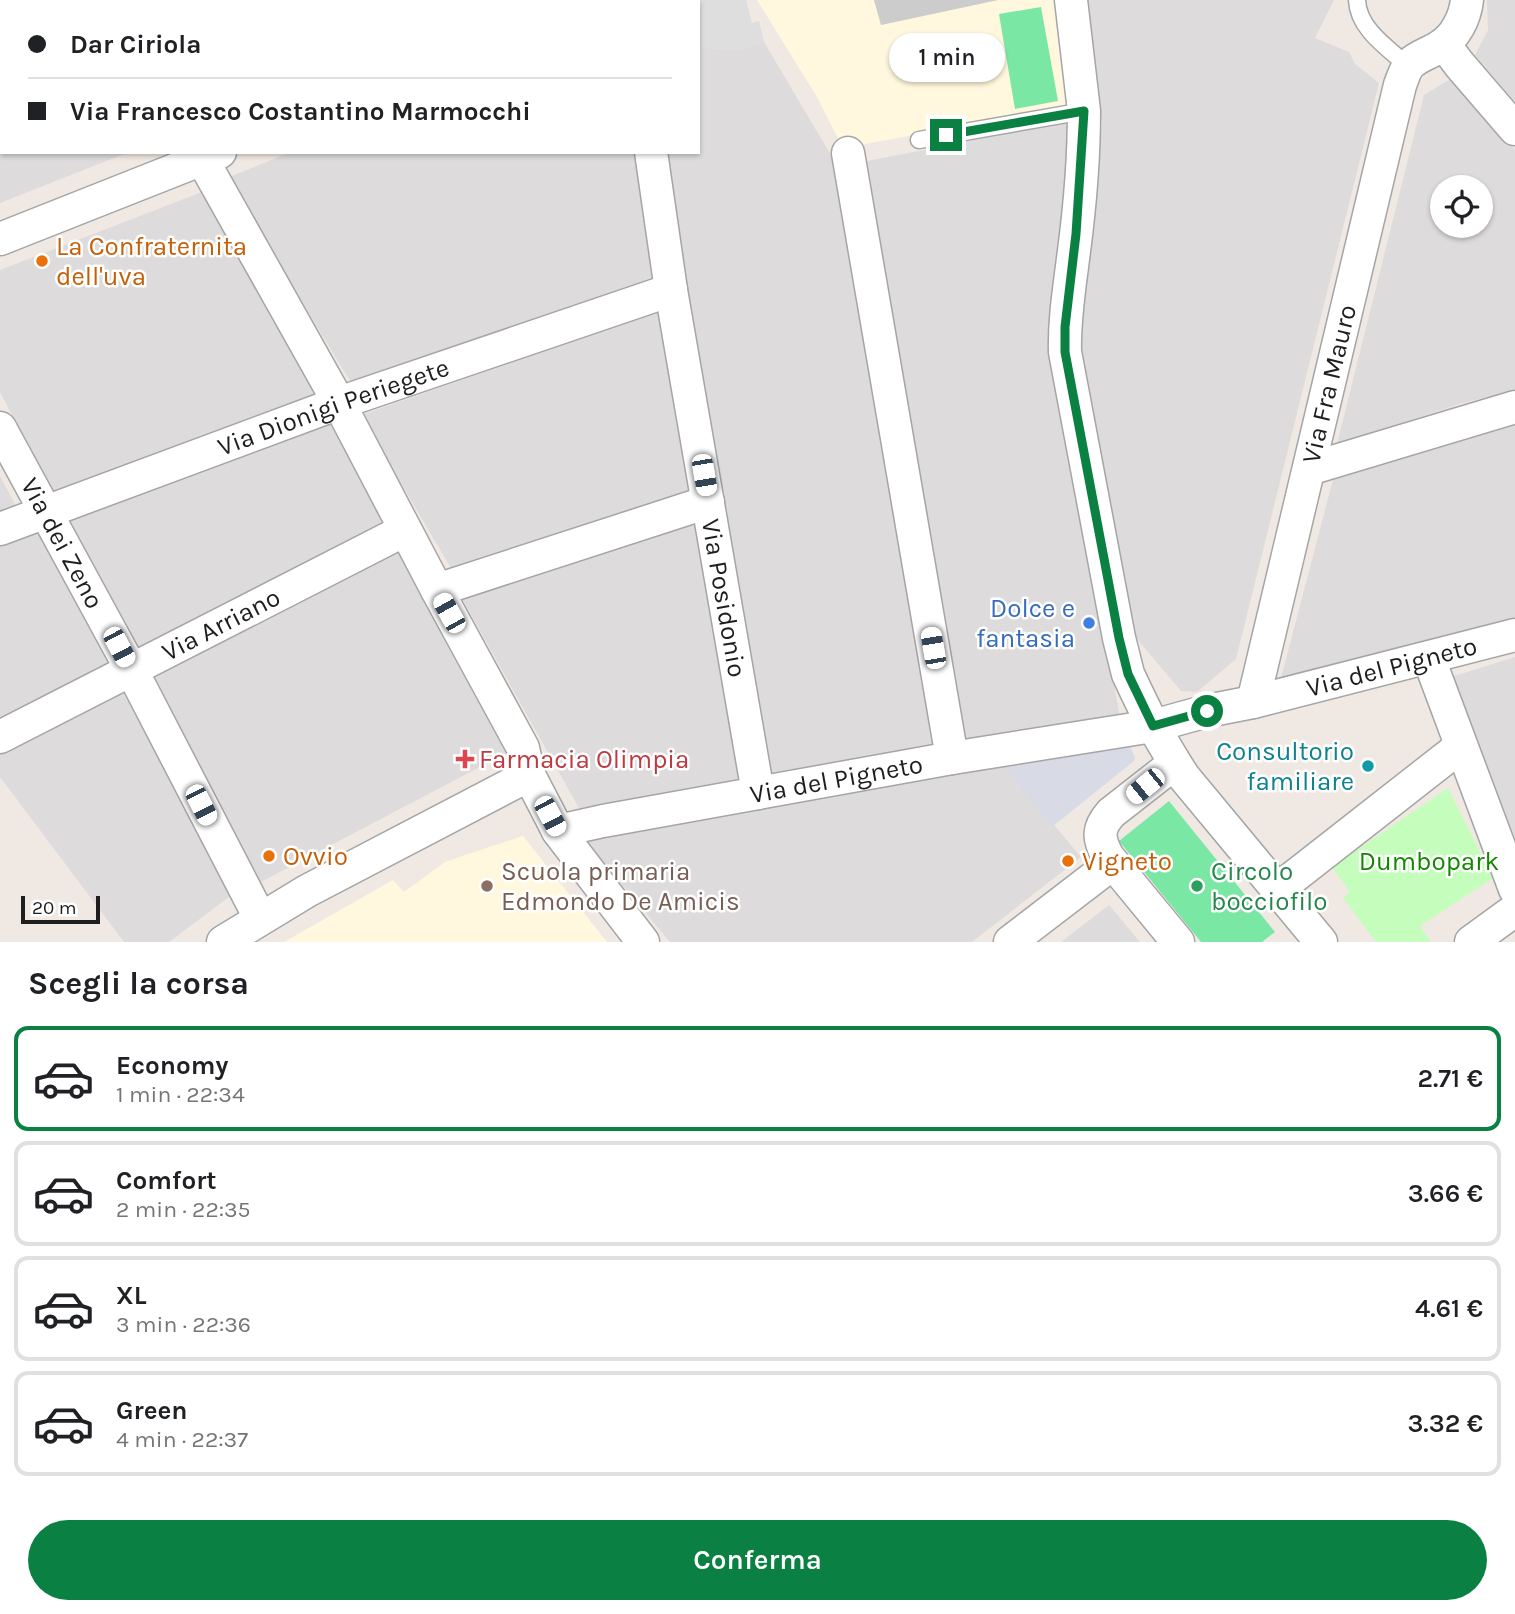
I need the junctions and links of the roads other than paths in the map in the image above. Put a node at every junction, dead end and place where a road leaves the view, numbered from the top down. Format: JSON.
{"nodes":[{"id":1,"x":1071,"y":0,"type":"edge"},
{"id":2,"x":1357,"y":0,"type":"edge"},
{"id":3,"x":1467,"y":0,"type":"edge"},
{"id":4,"x":1444,"y":44,"type":"junction"},
{"id":5,"x":1408,"y":66,"type":"junction"},
{"id":6,"x":1084,"y":111,"type":"junction"},
{"id":7,"x":1515,"y":129,"type":"edge"},
{"id":8,"x":919,"y":140,"type":"dead end"},
{"id":9,"x":848,"y":153,"type":"dead end"},
{"id":10,"x":651,"y":154,"type":"edge"},
{"id":11,"x":211,"y":156,"type":"edge"},
{"id":12,"x":0,"y":239,"type":"edge"},
{"id":13,"x":671,"y":290,"type":"junction"},
{"id":14,"x":339,"y":403,"type":"junction"},
{"id":15,"x":1515,"y":407,"type":"edge"},
{"id":16,"x":0,"y":428,"type":"edge"},
{"id":17,"x":1309,"y":469,"type":"junction"},
{"id":18,"x":708,"y":502,"type":"junction"},
{"id":19,"x":47,"y":512,"type":"junction"},
{"id":20,"x":0,"y":529,"type":"edge"},
{"id":21,"x":405,"y":530,"type":"junction"},
{"id":22,"x":437,"y":590,"type":"junction"},
{"id":23,"x":1515,"y":635,"type":"edge"},
{"id":24,"x":1429,"y":659,"type":"junction"},
{"id":25,"x":131,"y":669,"type":"junction"},
{"id":26,"x":1253,"y":702,"type":"junction"},
{"id":27,"x":1153,"y":726,"type":"junction"},
{"id":28,"x":0,"y":737,"type":"edge"},
{"id":29,"x":1461,"y":747,"type":"junction"},
{"id":30,"x":952,"y":758,"type":"junction"},
{"id":31,"x":1175,"y":763,"type":"junction"},
{"id":32,"x":528,"y":775,"type":"junction"},
{"id":33,"x":758,"y":793,"type":"junction"},
{"id":34,"x":558,"y":831,"type":"junction"},
{"id":35,"x":1113,"y":863,"type":"junction"},
{"id":36,"x":1515,"y":888,"type":"edge"},
{"id":37,"x":1277,"y":890,"type":"junction"},
{"id":38,"x":1515,"y":910,"type":"edge"},
{"id":39,"x":260,"y":919,"type":"junction"},
{"id":40,"x":1314,"y":940,"type":"edge"},
{"id":41,"x":223,"y":942,"type":"edge"},
{"id":42,"x":643,"y":942,"type":"edge"},
{"id":43,"x":1010,"y":942,"type":"edge"},
{"id":44,"x":1178,"y":942,"type":"edge"},
{"id":45,"x":1471,"y":942,"type":"edge"}],
"edges":[{"from":1,"to":6,"type":"street"},
{"from":2,"to":5,"type":"lane"},
{"from":3,"to":4,"type":"street"},
{"from":4,"to":5,"type":"street"},
{"from":4,"to":7,"type":"street"},
{"from":5,"to":17,"type":"street","name":"Via Fra Mauro"},
{"from":6,"to":8,"type":"lane"},
{"from":6,"to":27,"type":"street"},
{"from":9,"to":30,"type":"street"},
{"from":10,"to":13,"type":"street","name":"Via Posidonio"},
{"from":11,"to":12,"type":"street"},
{"from":11,"to":14,"type":"street"},
{"from":13,"to":14,"type":"street","name":"Via Dionigi Periegete"},
{"from":13,"to":18,"type":"street","name":"Via Posidonio"},
{"from":14,"to":19,"type":"street","name":"Via Dionigi Periegete"},
{"from":14,"to":21,"type":"street"},
{"from":15,"to":17,"type":"street"},
{"from":16,"to":19,"type":"street","name":"Via dei Zeno"},
{"from":17,"to":26,"type":"street","name":"Via Fra Mauro"},
{"from":18,"to":22,"type":"street"},
{"from":18,"to":33,"type":"street","name":"Via Posidonio"},
{"from":19,"to":20,"type":"street","name":"Via Dionigi Periegete"},
{"from":19,"to":25,"type":"street","name":"Via dei Zeno"},
{"from":21,"to":22,"type":"street"},
{"from":21,"to":25,"type":"street","name":"Via Arriano"},
{"from":22,"to":32,"type":"street"},
{"from":23,"to":24,"type":"street","name":"Via del Pigneto"},
{"from":24,"to":26,"type":"street","name":"Via del Pigneto"},
{"from":24,"to":29,"type":"street"},
{"from":25,"to":28,"type":"street","name":"Via Arriano"},
{"from":25,"to":39,"type":"street","name":"Via dei Zeno"},
{"from":26,"to":27,"type":"street","name":"Via del Pigneto"},
{"from":27,"to":30,"type":"street","name":"Via del Pigneto"},
{"from":27,"to":31,"type":"street"},
{"from":29,"to":36,"type":"street"},
{"from":29,"to":37,"type":"street"},
{"from":30,"to":33,"type":"street","name":"Via del Pigneto"},
{"from":31,"to":35,"type":"street"},
{"from":31,"to":37,"type":"street"},
{"from":32,"to":34,"type":"street"},
{"from":32,"to":39,"type":"street"},
{"from":33,"to":34,"type":"street","name":"Via del Pigneto"},
{"from":34,"to":42,"type":"street"},
{"from":35,"to":43,"type":"street"},
{"from":35,"to":44,"type":"street"},
{"from":37,"to":40,"type":"street"},
{"from":38,"to":45,"type":"street"},
{"from":39,"to":41,"type":"street"}]}
